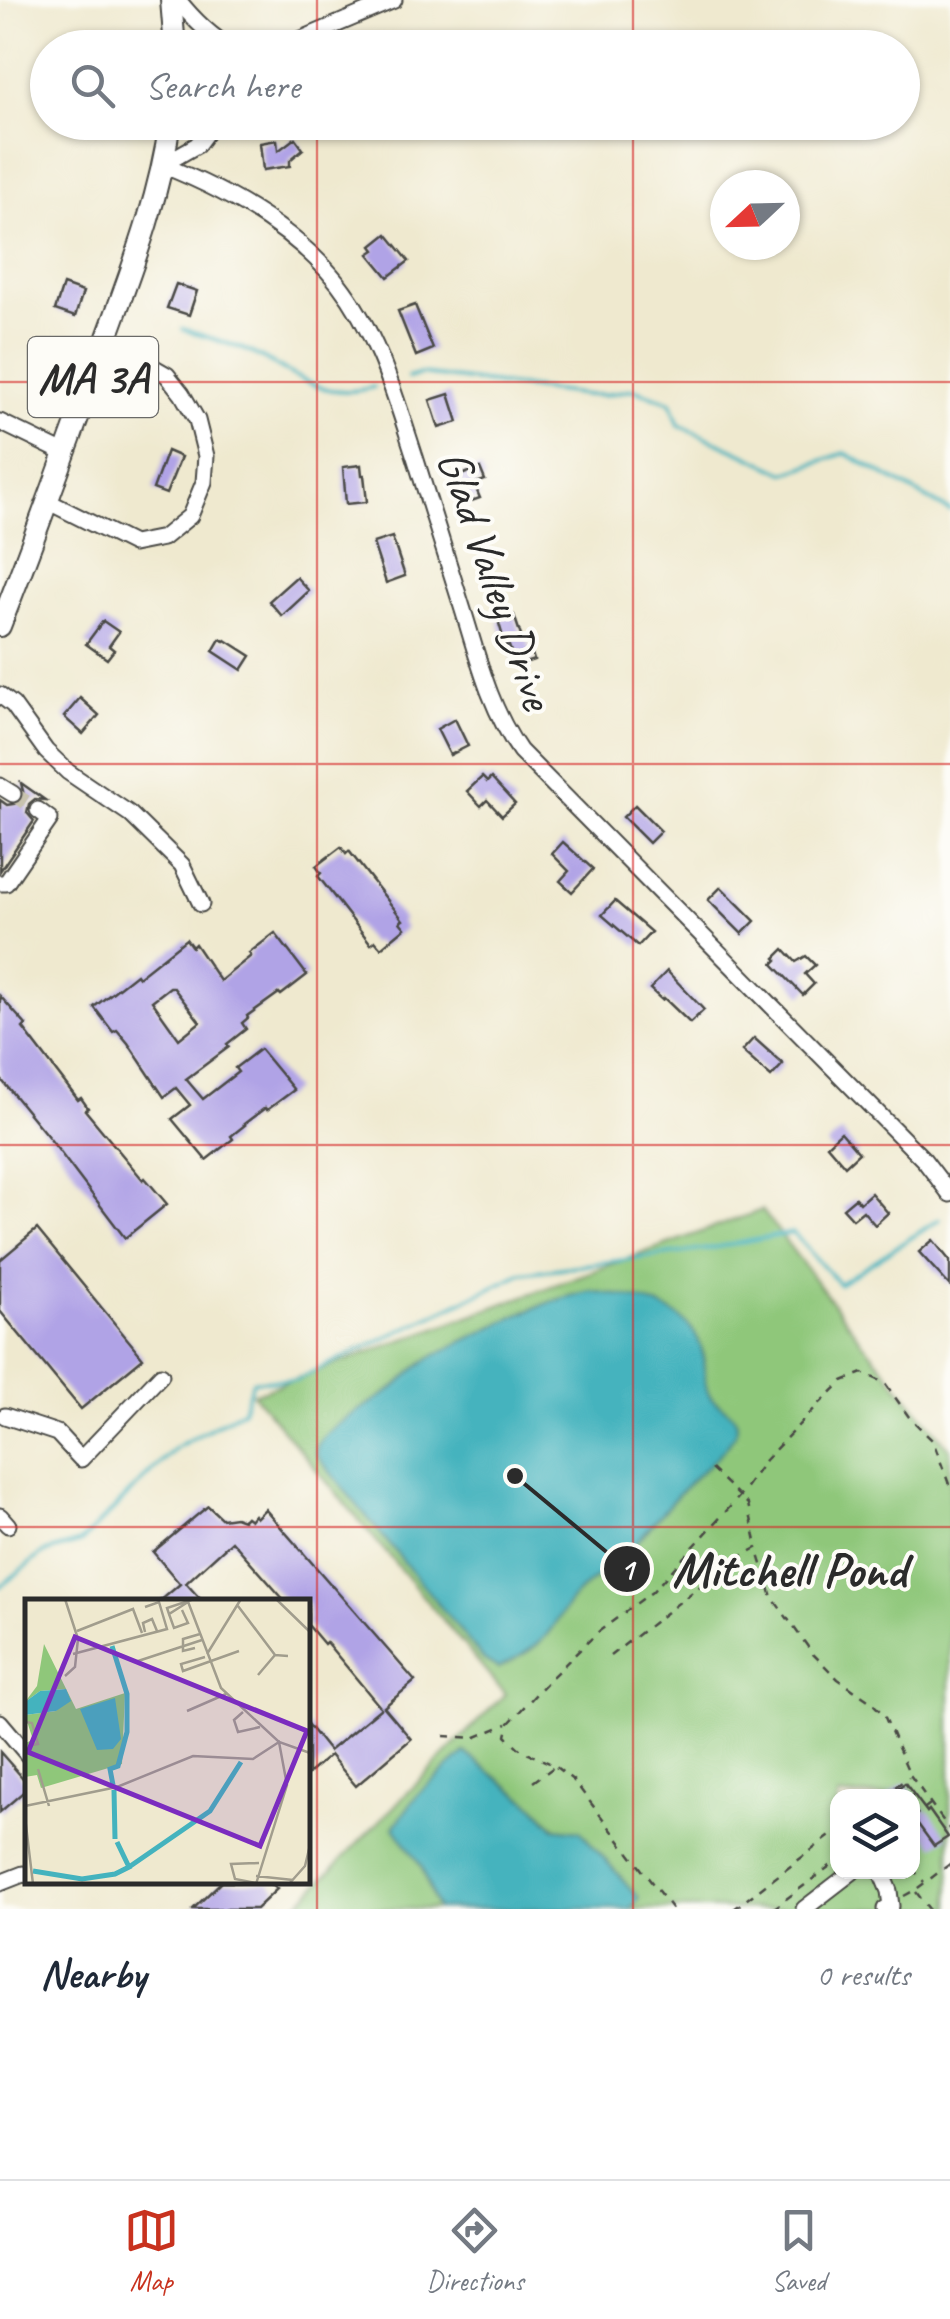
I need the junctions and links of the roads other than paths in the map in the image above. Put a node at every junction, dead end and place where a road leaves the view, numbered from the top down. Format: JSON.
{"nodes":[{"id":1,"x":175,"y":0,"type":"edge"},
{"id":2,"x":394,"y":0,"type":"edge"},
{"id":3,"x":175,"y":30,"type":"edge"},
{"id":4,"x":206,"y":30,"type":"edge"},
{"id":5,"x":323,"y":30,"type":"edge"},
{"id":6,"x":167,"y":140,"type":"edge"},
{"id":7,"x":201,"y":140,"type":"edge"},
{"id":8,"x":162,"y":165,"type":"junction"},
{"id":9,"x":106,"y":340,"type":"junction"},
{"id":10,"x":0,"y":422,"type":"edge"},
{"id":11,"x":66,"y":454,"type":"junction"},
{"id":12,"x":49,"y":502,"type":"junction"},
{"id":13,"x":0,"y":626,"type":"edge"},
{"id":14,"x":0,"y":695,"type":"edge"},
{"id":15,"x":38,"y":810,"type":"dead end"},
{"id":16,"x":3,"y":883,"type":"edge"},
{"id":17,"x":201,"y":904,"type":"dead end"},
{"id":18,"x":950,"y":1194,"type":"edge"},
{"id":19,"x":161,"y":1375,"type":"dead end"},
{"id":20,"x":2,"y":1414,"type":"edge"},
{"id":21,"x":0,"y":1722,"type":"edge"},
{"id":22,"x":25,"y":1752,"type":"edge"},
{"id":23,"x":25,"y":1874,"type":"edge"},
{"id":24,"x":843,"y":1879,"type":"edge"},
{"id":25,"x":884,"y":1879,"type":"edge"},
{"id":26,"x":0,"y":1883,"type":"edge"},
{"id":27,"x":888,"y":1908,"type":"edge"},
{"id":28,"x":804,"y":1909,"type":"edge"}],
"edges":[{"from":1,"to":3,"type":"main road"},
{"from":1,"to":4,"type":"street"},
{"from":2,"to":5,"type":"street"},
{"from":6,"to":8,"type":"main road","number":"MA 3A"},
{"from":7,"to":8,"type":"street"},
{"from":8,"to":9,"type":"main road","number":"MA 3A"},
{"from":8,"to":18,"type":"street","name":"Glad Valley Drive"},
{"from":9,"to":11,"type":"main road","number":"MA 3A"},
{"from":9,"to":12,"type":"street"},
{"from":10,"to":11,"type":"street"},
{"from":11,"to":12,"type":"main road","number":"MA 3A"},
{"from":12,"to":13,"type":"main road","number":"MA 3A"},
{"from":14,"to":17,"type":"street"},
{"from":15,"to":16,"type":"street"},
{"from":19,"to":20,"type":"street"},
{"from":21,"to":22,"type":"street"},
{"from":23,"to":26,"type":"street"},
{"from":24,"to":28,"type":"street"},
{"from":25,"to":27,"type":"street"}]}
